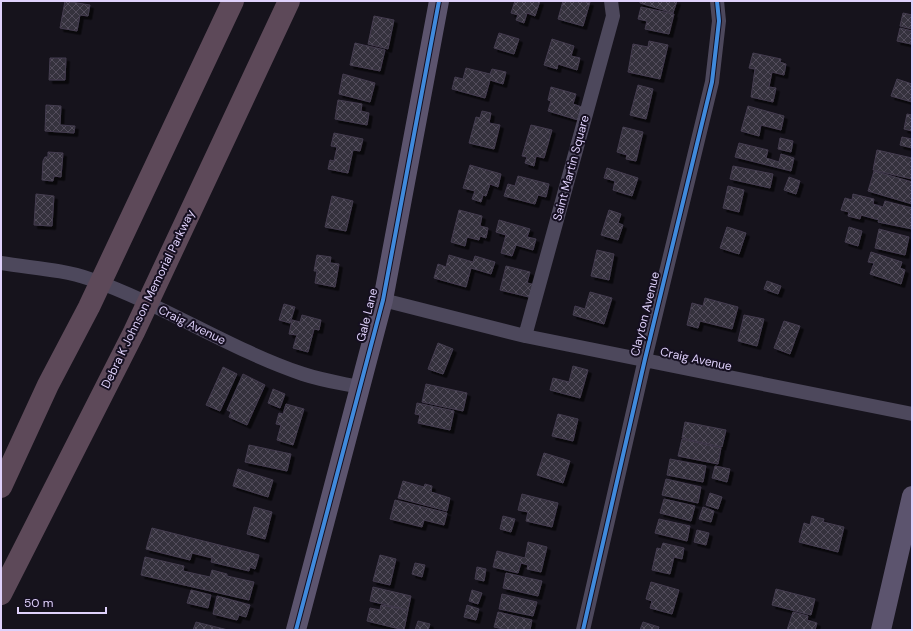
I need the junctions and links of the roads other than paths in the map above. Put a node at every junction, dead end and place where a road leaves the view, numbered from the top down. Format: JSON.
{"nodes":[{"id":1,"x":233,"y":1,"type":"edge"},
{"id":2,"x":289,"y":1,"type":"edge"},
{"id":3,"x":439,"y":1,"type":"edge"},
{"id":4,"x":611,"y":1,"type":"edge"},
{"id":5,"x":717,"y":1,"type":"edge"},
{"id":6,"x":1,"y":263,"type":"edge"},
{"id":7,"x":383,"y":300,"type":"junction"},
{"id":8,"x":525,"y":336,"type":"junction"},
{"id":9,"x":645,"y":359,"type":"junction"},
{"id":10,"x":48,"y":385,"type":"junction"},
{"id":11,"x":359,"y":387,"type":"junction"},
{"id":12,"x":912,"y":414,"type":"edge"},
{"id":13,"x":1,"y":472,"type":"edge"},
{"id":14,"x":1,"y":487,"type":"edge"},
{"id":15,"x":912,"y":496,"type":"edge"},
{"id":16,"x":23,"y":550,"type":"junction"},
{"id":17,"x":1,"y":594,"type":"edge"},
{"id":18,"x":1,"y":604,"type":"edge"},
{"id":19,"x":296,"y":630,"type":"edge"},
{"id":20,"x":583,"y":630,"type":"edge"},
{"id":21,"x":881,"y":630,"type":"edge"}],
"edges":[{"from":1,"to":10,"type":"highway"},
{"from":2,"to":16,"type":"highway","name":"Debra K Johnson Memorial Parkway"},
{"from":3,"to":7,"type":"street","name":"Gale Lane"},
{"from":4,"to":8,"type":"street","name":"Saint Martin Square"},
{"from":5,"to":9,"type":"street","name":"Clayton Avenue"},
{"from":6,"to":11,"type":"street","name":"Craig Avenue"},
{"from":7,"to":8,"type":"street","name":"Craig Avenue"},
{"from":7,"to":11,"type":"street","name":"Gale Lane"},
{"from":8,"to":9,"type":"street","name":"Craig Avenue"},
{"from":9,"to":12,"type":"street","name":"Craig Avenue"},
{"from":9,"to":20,"type":"street","name":"Clayton Avenue"},
{"from":10,"to":13,"type":"highway"},
{"from":10,"to":14,"type":"highway"},
{"from":11,"to":19,"type":"street","name":"Gale Lane"},
{"from":15,"to":21,"type":"street"},
{"from":16,"to":17,"type":"highway","name":"Debra K Johnson Memorial Parkway"},
{"from":16,"to":18,"type":"highway"}]}
